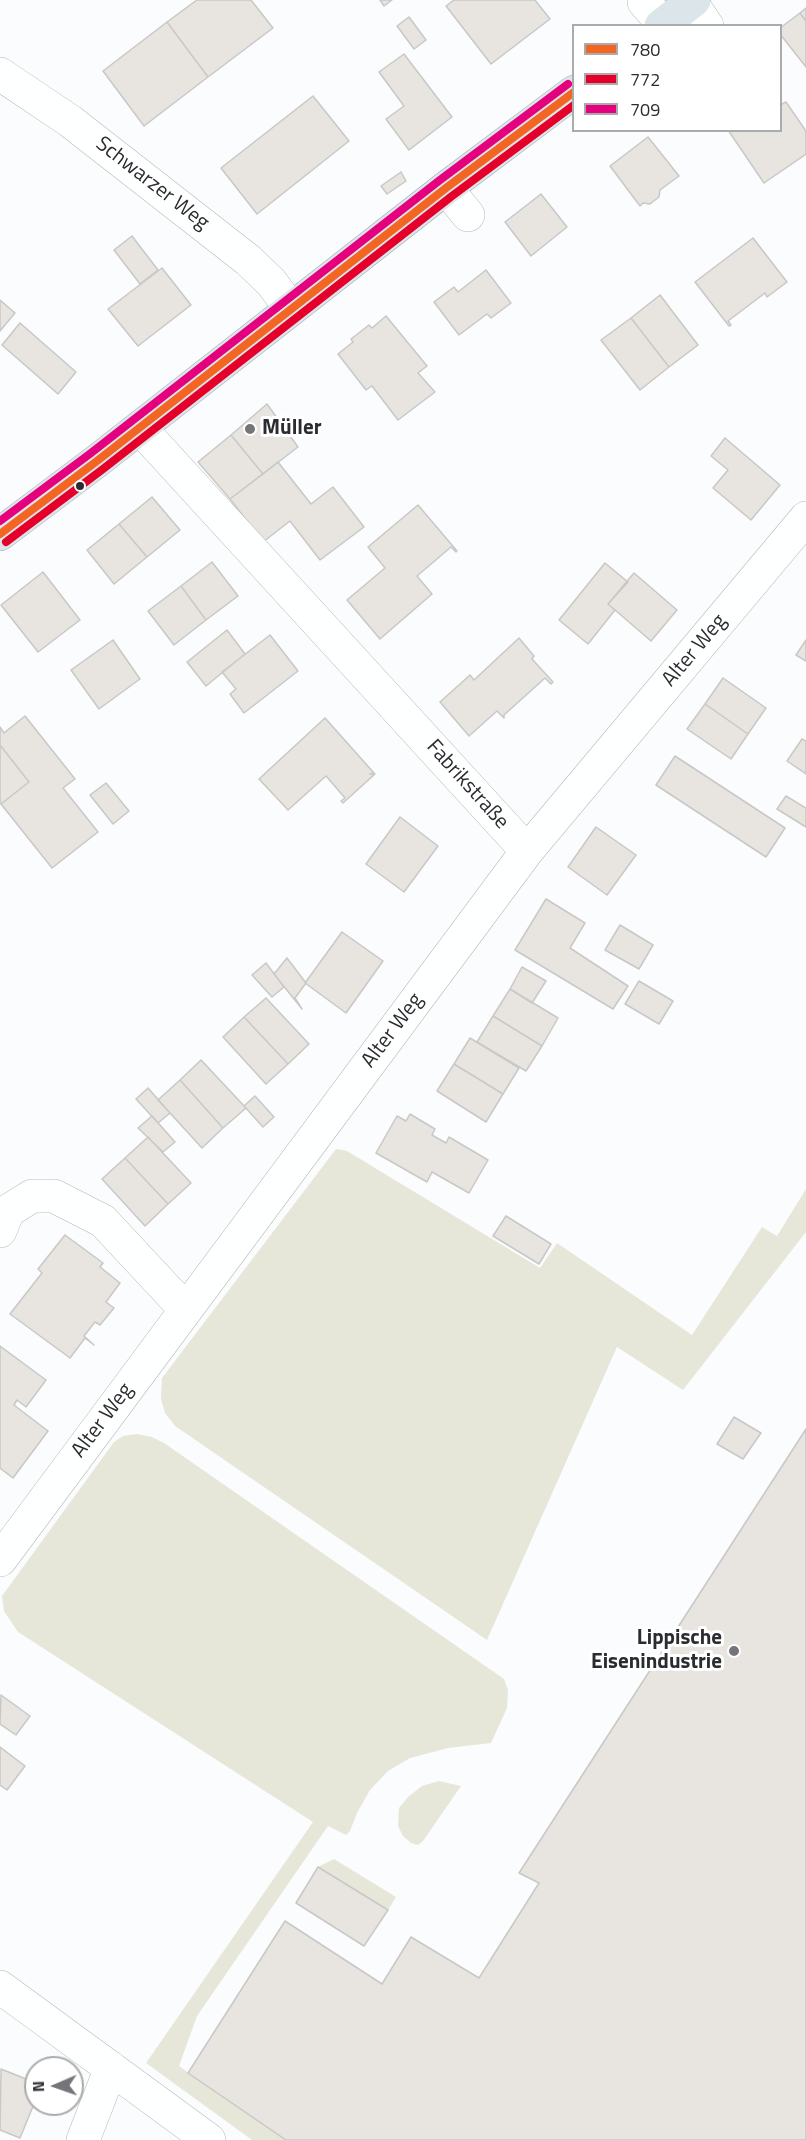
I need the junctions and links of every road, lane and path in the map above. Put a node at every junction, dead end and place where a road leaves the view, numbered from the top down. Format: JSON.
{"nodes":[{"id":1,"x":697,"y":9,"type":"edge"},
{"id":2,"x":656,"y":17,"type":"edge"},
{"id":3,"x":0,"y":74,"type":"edge"},
{"id":4,"x":572,"y":93,"type":"edge"},
{"id":5,"x":446,"y":188,"type":"junction"},
{"id":6,"x":468,"y":215,"type":"dead end"},
{"id":7,"x":291,"y":309,"type":"junction"},
{"id":8,"x":140,"y":428,"type":"junction"},
{"id":9,"x":806,"y":518,"type":"edge"},
{"id":10,"x":0,"y":534,"type":"edge"},
{"id":11,"x":527,"y":851,"type":"junction"},
{"id":12,"x":0,"y":1231,"type":"edge"},
{"id":13,"x":186,"y":1310,"type":"junction"},
{"id":14,"x":0,"y":1560,"type":"edge"},
{"id":15,"x":0,"y":1987,"type":"edge"},
{"id":16,"x":111,"y":2068,"type":"junction"},
{"id":17,"x":83,"y":2140,"type":"edge"},
{"id":18,"x":209,"y":2140,"type":"edge"}],
"edges":[{"from":1,"to":2,"type":"main road"},
{"from":3,"to":7,"type":"street","name":"Schwarzer Weg"},
{"from":4,"to":5,"type":"main road"},
{"from":5,"to":6,"type":"street"},
{"from":5,"to":7,"type":"main road"},
{"from":7,"to":8,"type":"main road"},
{"from":8,"to":10,"type":"main road"},
{"from":8,"to":11,"type":"street","name":"Fabrikstraße"},
{"from":9,"to":11,"type":"street","name":"Alter Weg"},
{"from":11,"to":13,"type":"street","name":"Alter Weg"},
{"from":12,"to":13,"type":"street"},
{"from":13,"to":14,"type":"street","name":"Alter Weg"},
{"from":15,"to":16,"type":"street"},
{"from":16,"to":17,"type":"street"},
{"from":16,"to":18,"type":"street"}]}
